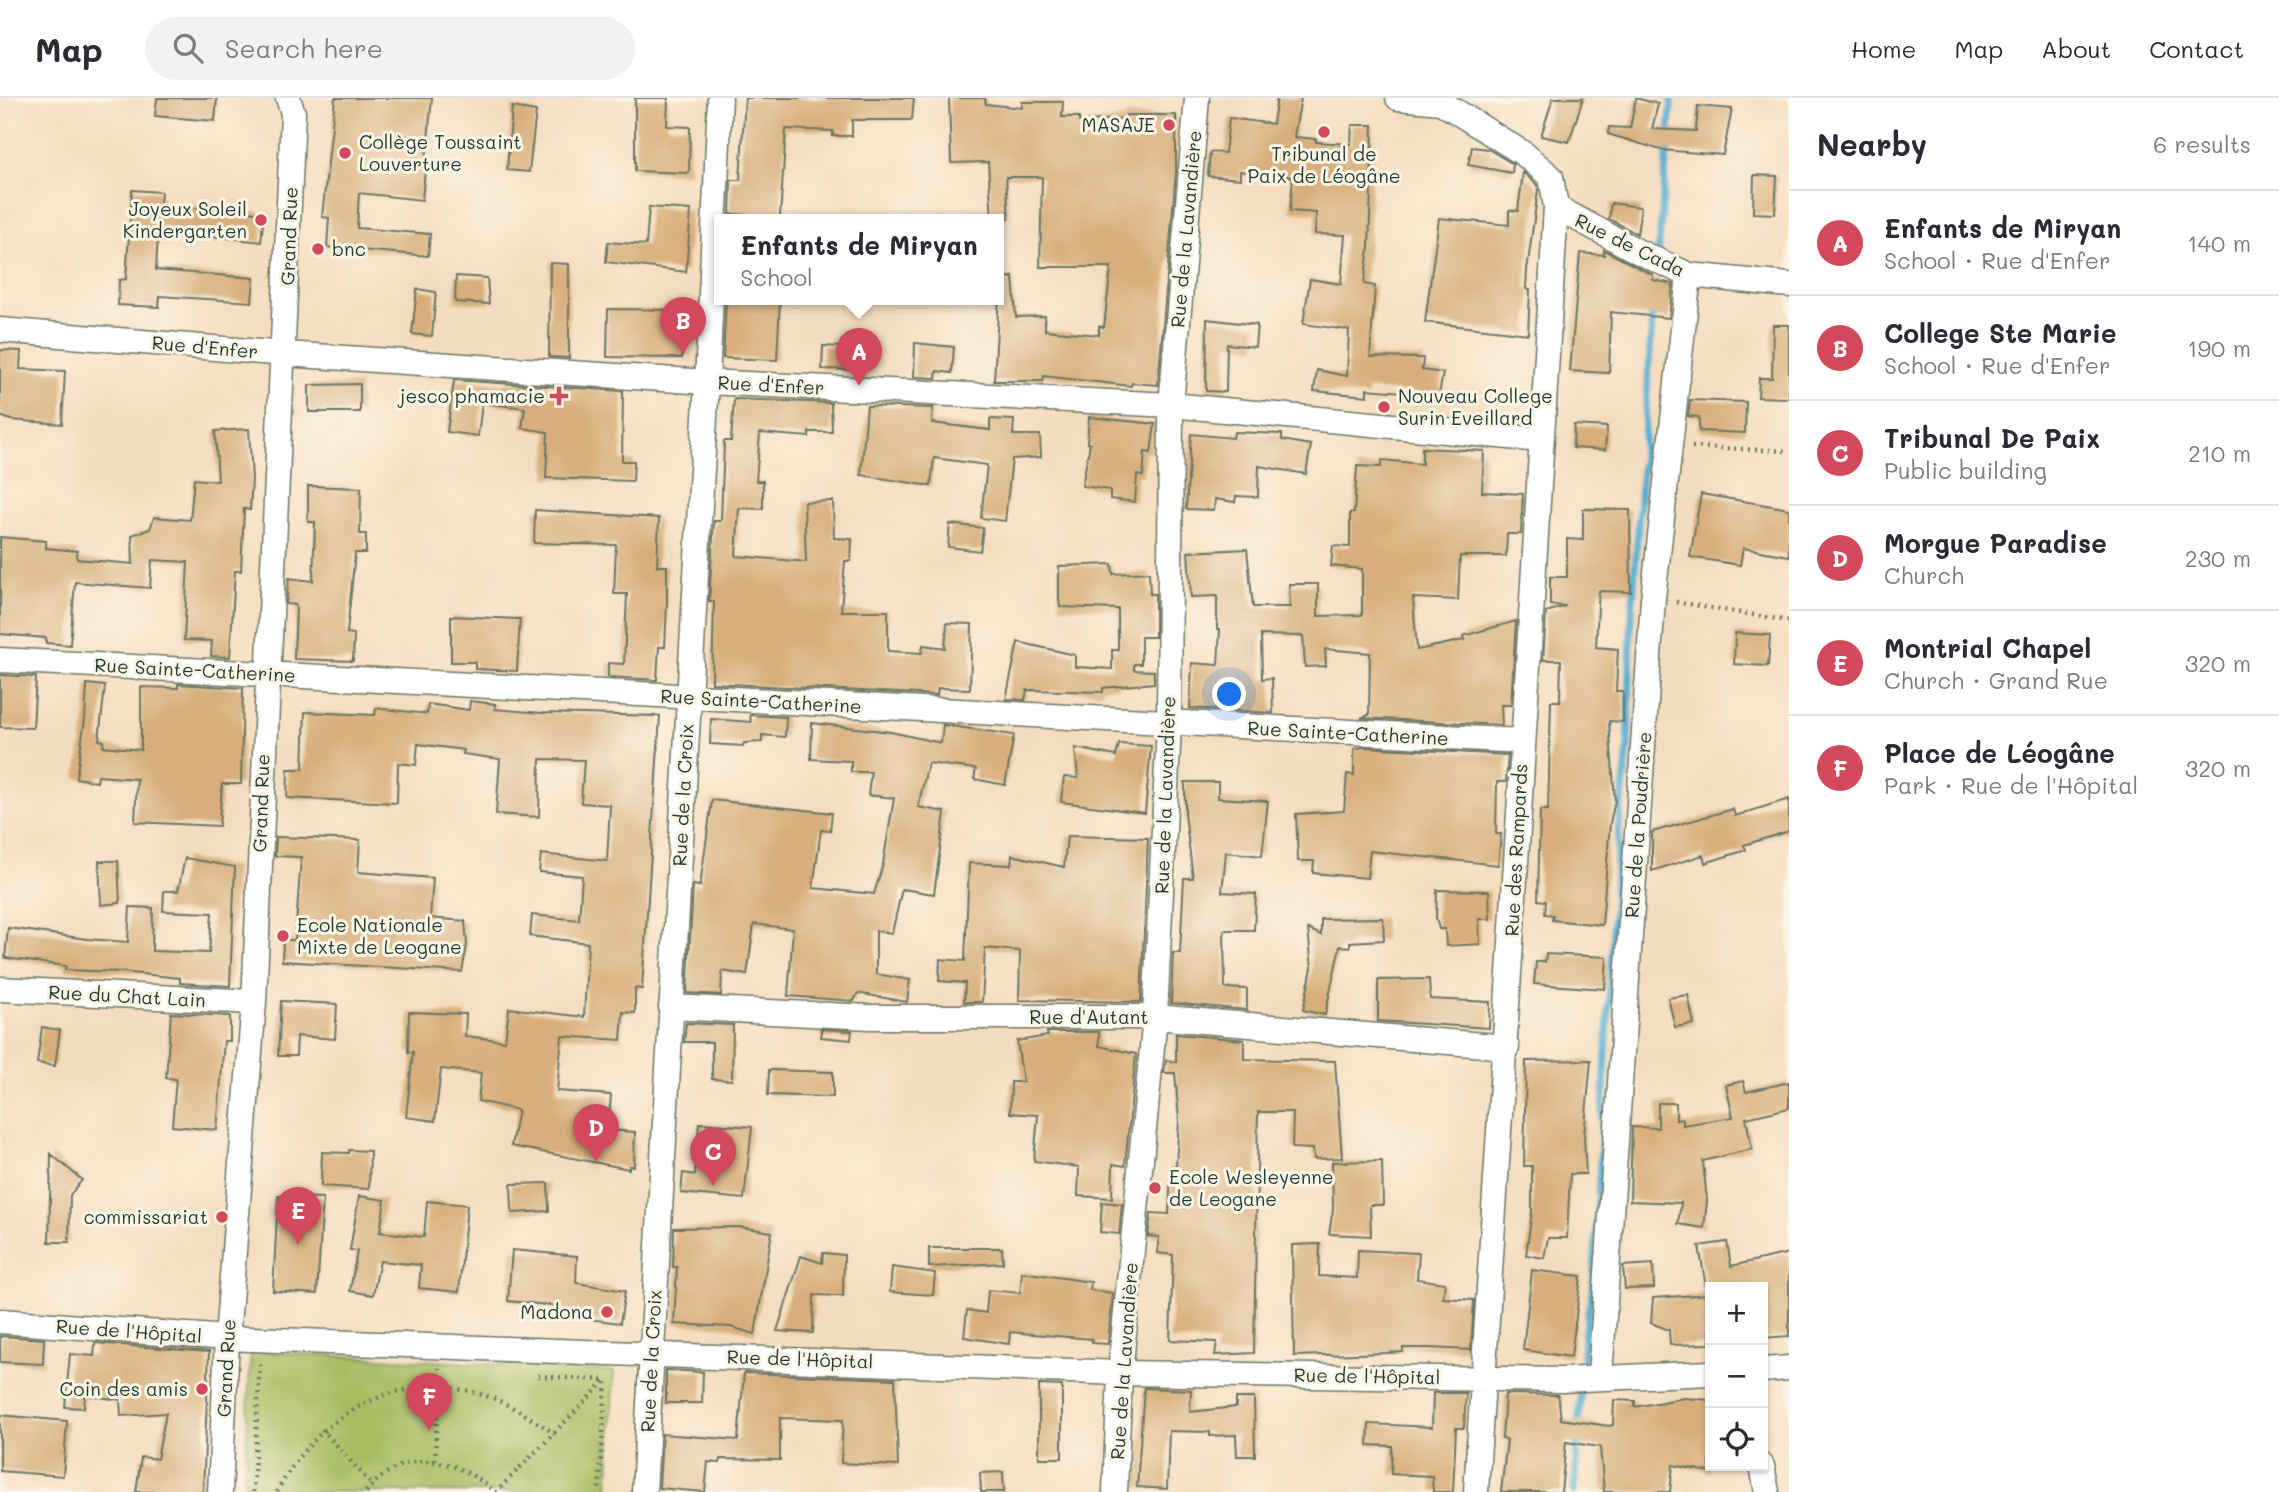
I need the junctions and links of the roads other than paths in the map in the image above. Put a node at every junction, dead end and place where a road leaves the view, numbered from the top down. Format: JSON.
{"nodes":[{"id":1,"x":720,"y":98,"type":"edge"},
{"id":2,"x":1197,"y":98,"type":"edge"},
{"id":3,"x":1398,"y":98,"type":"edge"},
{"id":4,"x":294,"y":103,"type":"edge"},
{"id":5,"x":1556,"y":207,"type":"junction"},
{"id":6,"x":715,"y":214,"type":"edge"},
{"id":7,"x":714,"y":229,"type":"edge"},
{"id":8,"x":1689,"y":275,"type":"junction"},
{"id":9,"x":1789,"y":285,"type":"edge"},
{"id":10,"x":0,"y":330,"type":"edge"},
{"id":11,"x":285,"y":354,"type":"junction"},
{"id":12,"x":707,"y":382,"type":"junction"},
{"id":13,"x":1171,"y":405,"type":"junction"},
{"id":14,"x":1541,"y":440,"type":"junction"},
{"id":15,"x":0,"y":660,"type":"edge"},
{"id":16,"x":266,"y":674,"type":"junction"},
{"id":17,"x":688,"y":697,"type":"junction"},
{"id":18,"x":1169,"y":724,"type":"junction"},
{"id":19,"x":1522,"y":741,"type":"junction"},
{"id":20,"x":0,"y":989,"type":"edge"},
{"id":21,"x":254,"y":1002,"type":"junction"},
{"id":22,"x":671,"y":1007,"type":"junction"},
{"id":23,"x":1156,"y":1017,"type":"junction"},
{"id":24,"x":1507,"y":1047,"type":"junction"},
{"id":25,"x":0,"y":1321,"type":"edge"},
{"id":26,"x":227,"y":1338,"type":"junction"},
{"id":27,"x":645,"y":1353,"type":"junction"},
{"id":28,"x":1789,"y":1368,"type":"edge"},
{"id":29,"x":1768,"y":1370,"type":"edge"},
{"id":30,"x":1120,"y":1373,"type":"junction"},
{"id":31,"x":1705,"y":1373,"type":"edge"},
{"id":32,"x":1600,"y":1376,"type":"junction"},
{"id":33,"x":1484,"y":1377,"type":"junction"},
{"id":34,"x":1763,"y":1471,"type":"edge"},
{"id":35,"x":220,"y":1492,"type":"edge"},
{"id":36,"x":644,"y":1492,"type":"edge"},
{"id":37,"x":1115,"y":1492,"type":"edge"},
{"id":38,"x":1476,"y":1492,"type":"edge"},
{"id":39,"x":1767,"y":1492,"type":"edge"}],
"edges":[{"from":1,"to":6,"type":"street","name":"Rue de la Croix"},
{"from":2,"to":13,"type":"street","name":"Rue de la Lavandière"},
{"from":3,"to":5,"type":"street","name":"Rue des Rampards"},
{"from":4,"to":11,"type":"street","name":"Grand Rue"},
{"from":5,"to":8,"type":"street","name":"Rue de Cada"},
{"from":5,"to":14,"type":"street","name":"Rue des Rampards"},
{"from":7,"to":12,"type":"street","name":"Rue de la Croix"},
{"from":8,"to":9,"type":"street","name":"Rue de Cada"},
{"from":8,"to":32,"type":"street","name":"Rue de la Poudrière"},
{"from":10,"to":11,"type":"street","name":"Rue d'Enfer"},
{"from":11,"to":12,"type":"street","name":"Rue d'Enfer"},
{"from":11,"to":16,"type":"street","name":"Grand Rue"},
{"from":12,"to":13,"type":"street","name":"Rue d'Enfer"},
{"from":12,"to":17,"type":"street","name":"Rue de la Croix"},
{"from":13,"to":14,"type":"street","name":"Rue d'Enfer"},
{"from":13,"to":18,"type":"street","name":"Rue de la Lavandière"},
{"from":14,"to":19,"type":"street","name":"Rue des Rampards"},
{"from":15,"to":16,"type":"street","name":"Rue Sainte-Catherine"},
{"from":16,"to":17,"type":"street","name":"Rue Sainte-Catherine"},
{"from":16,"to":21,"type":"street","name":"Grand Rue"},
{"from":17,"to":18,"type":"street","name":"Rue Sainte-Catherine"},
{"from":17,"to":22,"type":"street","name":"Rue de la Croix"},
{"from":18,"to":19,"type":"street","name":"Rue Sainte-Catherine"},
{"from":18,"to":23,"type":"street","name":"Rue de la Lavandière"},
{"from":19,"to":24,"type":"street","name":"Rue des Rampards"},
{"from":20,"to":21,"type":"street","name":"Rue du Chat Lain"},
{"from":21,"to":26,"type":"street","name":"Grand Rue"},
{"from":22,"to":23,"type":"street","name":"Rue d'Autant"},
{"from":22,"to":27,"type":"street","name":"Rue de la Croix"},
{"from":23,"to":24,"type":"street","name":"Rue d'Autant"},
{"from":23,"to":30,"type":"street","name":"Rue de la Lavandière"},
{"from":24,"to":33,"type":"street","name":"Rue des Rampards"},
{"from":25,"to":26,"type":"street","name":"Rue de l'Hôpital"},
{"from":26,"to":27,"type":"street","name":"Rue de l'Hôpital"},
{"from":26,"to":35,"type":"street","name":"Grand Rue"},
{"from":27,"to":30,"type":"street","name":"Rue de l'Hôpital"},
{"from":27,"to":36,"type":"street","name":"Rue de la Croix"},
{"from":28,"to":29,"type":"street"},
{"from":30,"to":33,"type":"street","name":"Rue de l'Hôpital"},
{"from":30,"to":37,"type":"street","name":"Rue de la Lavandière"},
{"from":31,"to":32,"type":"street","name":"Rue de l'Hôpital"},
{"from":32,"to":33,"type":"street","name":"Rue de l'Hôpital"},
{"from":33,"to":38,"type":"street","name":"Rue des Rampards"},
{"from":34,"to":39,"type":"street"}]}
